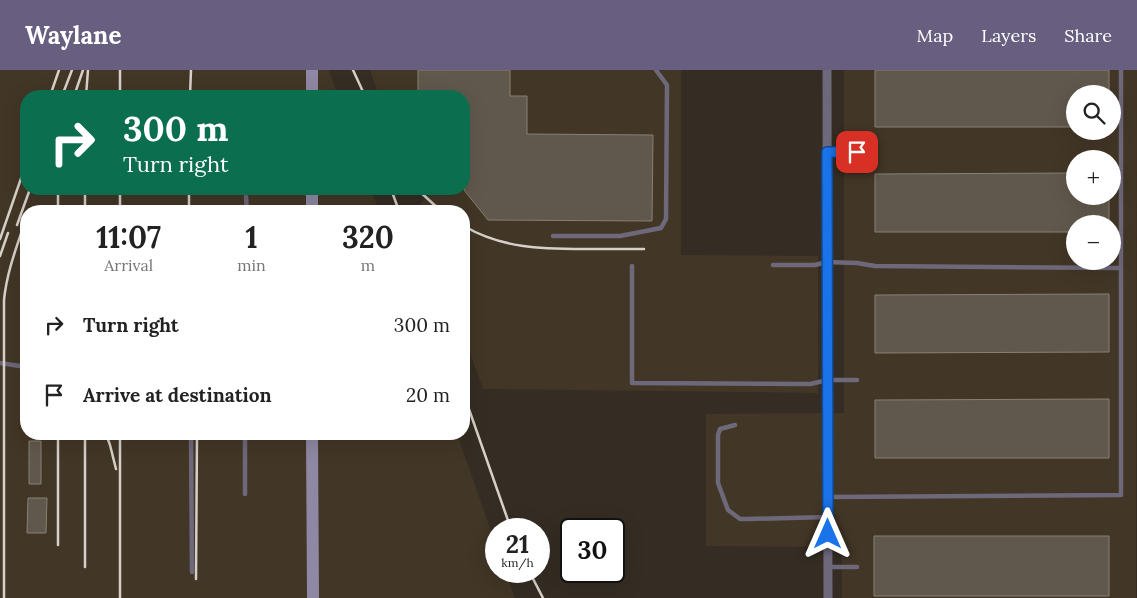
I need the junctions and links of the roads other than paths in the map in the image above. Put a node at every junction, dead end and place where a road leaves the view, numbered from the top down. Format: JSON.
{"nodes":[{"id":1,"x":312,"y":70,"type":"edge"},
{"id":2,"x":656,"y":70,"type":"edge"},
{"id":3,"x":827,"y":70,"type":"edge"},
{"id":4,"x":1121,"y":70,"type":"edge"},
{"id":5,"x":312,"y":90,"type":"edge"},
{"id":6,"x":827,"y":152,"type":"junction"},
{"id":7,"x":857,"y":152,"type":"dead end"},
{"id":8,"x":246,"y":197,"type":"dead end"},
{"id":9,"x":247,"y":205,"type":"edge"},
{"id":10,"x":1121,"y":215,"type":"edge"},
{"id":11,"x":553,"y":236,"type":"dead end"},
{"id":12,"x":828,"y":262,"type":"junction"},
{"id":13,"x":773,"y":265,"type":"dead end"},
{"id":14,"x":632,"y":266,"type":"dead end"},
{"id":15,"x":1066,"y":268,"type":"edge"},
{"id":16,"x":1121,"y":270,"type":"edge"},
{"id":17,"x":0,"y":363,"type":"edge"},
{"id":18,"x":20,"y":366,"type":"edge"},
{"id":19,"x":828,"y":380,"type":"junction"},
{"id":20,"x":857,"y":380,"type":"dead end"},
{"id":21,"x":735,"y":425,"type":"dead end"},
{"id":22,"x":191,"y":440,"type":"edge"},
{"id":23,"x":245,"y":440,"type":"edge"},
{"id":24,"x":312,"y":440,"type":"edge"},
{"id":25,"x":245,"y":494,"type":"dead end"},
{"id":26,"x":828,"y":497,"type":"junction"},
{"id":27,"x":828,"y":518,"type":"junction"},
{"id":28,"x":828,"y":567,"type":"junction"},
{"id":29,"x":857,"y":567,"type":"dead end"},
{"id":30,"x":192,"y":572,"type":"dead end"},
{"id":31,"x":313,"y":598,"type":"edge"},
{"id":32,"x":828,"y":598,"type":"edge"}],
"edges":[{"from":1,"to":5,"type":"main road"},
{"from":2,"to":11,"type":"lane"},
{"from":3,"to":6,"type":"street"},
{"from":4,"to":10,"type":"lane"},
{"from":6,"to":7,"type":"lane"},
{"from":6,"to":12,"type":"street"},
{"from":8,"to":9,"type":"lane"},
{"from":12,"to":13,"type":"lane"},
{"from":12,"to":15,"type":"lane"},
{"from":12,"to":19,"type":"street"},
{"from":14,"to":19,"type":"lane"},
{"from":16,"to":26,"type":"lane"},
{"from":17,"to":18,"type":"lane"},
{"from":19,"to":20,"type":"lane"},
{"from":19,"to":26,"type":"street"},
{"from":21,"to":27,"type":"lane"},
{"from":22,"to":30,"type":"lane"},
{"from":23,"to":25,"type":"lane"},
{"from":24,"to":31,"type":"main road"},
{"from":26,"to":27,"type":"street"},
{"from":27,"to":28,"type":"street"},
{"from":28,"to":29,"type":"lane"},
{"from":28,"to":32,"type":"street"}]}
